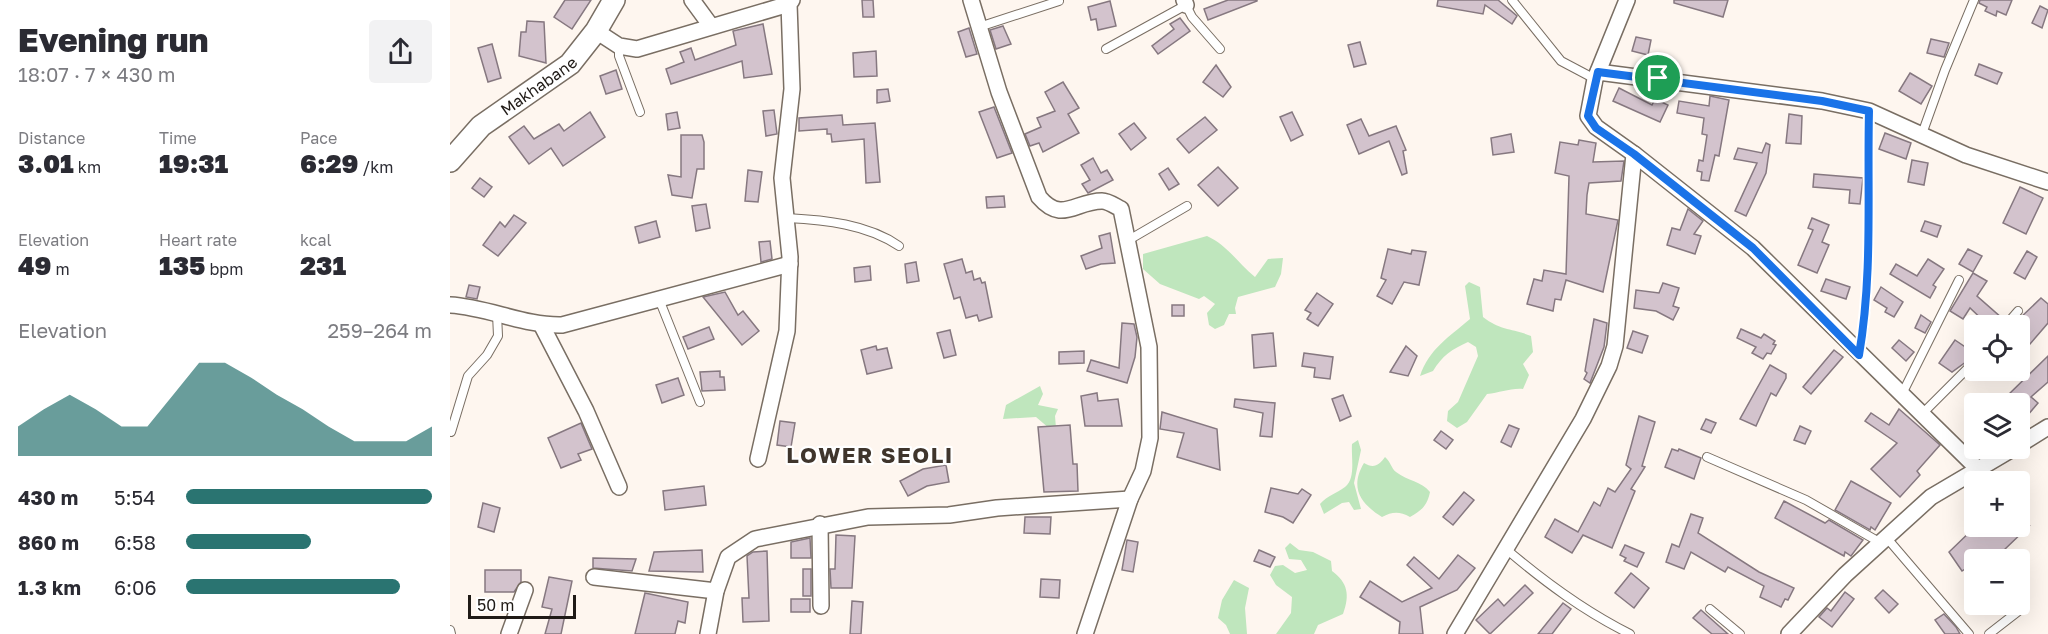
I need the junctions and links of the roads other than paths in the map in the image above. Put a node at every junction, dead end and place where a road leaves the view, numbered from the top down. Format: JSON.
{"nodes":[{"id":1,"x":614,"y":0,"type":"edge"},
{"id":2,"x":692,"y":0,"type":"edge"},
{"id":3,"x":971,"y":0,"type":"edge"},
{"id":4,"x":1512,"y":0,"type":"edge"},
{"id":5,"x":1627,"y":0,"type":"edge"},
{"id":6,"x":1974,"y":0,"type":"edge"},
{"id":7,"x":1059,"y":1,"type":"edge"},
{"id":8,"x":791,"y":2,"type":"edge"},
{"id":9,"x":1185,"y":2,"type":"edge"},
{"id":10,"x":711,"y":26,"type":"junction"},
{"id":11,"x":979,"y":27,"type":"junction"},
{"id":12,"x":596,"y":31,"type":"junction"},
{"id":13,"x":619,"y":46,"type":"junction"},
{"id":14,"x":1106,"y":49,"type":"dead end"},
{"id":15,"x":1220,"y":49,"type":"dead end"},
{"id":16,"x":1596,"y":75,"type":"junction"},
{"id":17,"x":1869,"y":111,"type":"junction"},
{"id":18,"x":640,"y":112,"type":"dead end"},
{"id":19,"x":1922,"y":134,"type":"junction"},
{"id":20,"x":1634,"y":154,"type":"junction"},
{"id":21,"x":450,"y":161,"type":"edge"},
{"id":22,"x":2048,"y":182,"type":"edge"},
{"id":23,"x":1186,"y":206,"type":"dead end"},
{"id":24,"x":787,"y":218,"type":"junction"},
{"id":25,"x":1126,"y":242,"type":"junction"},
{"id":26,"x":899,"y":246,"type":"dead end"},
{"id":27,"x":790,"y":264,"type":"junction"},
{"id":28,"x":1959,"y":280,"type":"dead end"},
{"id":29,"x":658,"y":297,"type":"junction"},
{"id":30,"x":450,"y":305,"type":"edge"},
{"id":31,"x":2018,"y":311,"type":"dead end"},
{"id":32,"x":497,"y":314,"type":"junction"},
{"id":33,"x":2015,"y":315,"type":"edge"},
{"id":34,"x":542,"y":326,"type":"junction"},
{"id":35,"x":1859,"y":355,"type":"junction"},
{"id":36,"x":1964,"y":372,"type":"edge"},
{"id":37,"x":1901,"y":396,"type":"junction"},
{"id":38,"x":700,"y":402,"type":"dead end"},
{"id":39,"x":1921,"y":415,"type":"junction"},
{"id":40,"x":2048,"y":427,"type":"edge"},
{"id":41,"x":451,"y":432,"type":"edge"},
{"id":42,"x":2030,"y":439,"type":"edge"},
{"id":43,"x":1707,"y":457,"type":"dead end"},
{"id":44,"x":758,"y":459,"type":"dead end"},
{"id":45,"x":1998,"y":459,"type":"edge"},
{"id":46,"x":1980,"y":471,"type":"joint"},
{"id":47,"x":1964,"y":479,"type":"edge"},
{"id":48,"x":619,"y":487,"type":"dead end"},
{"id":49,"x":1130,"y":499,"type":"junction"},
{"id":50,"x":820,"y":524,"type":"junction"},
{"id":51,"x":1883,"y":540,"type":"junction"},
{"id":52,"x":1506,"y":549,"type":"junction"},
{"id":53,"x":594,"y":577,"type":"dead end"},
{"id":54,"x":525,"y":590,"type":"dead end"},
{"id":55,"x":716,"y":591,"type":"junction"},
{"id":56,"x":821,"y":606,"type":"dead end"},
{"id":57,"x":1710,"y":609,"type":"dead end"},
{"id":58,"x":2013,"y":615,"type":"edge"},
{"id":59,"x":509,"y":634,"type":"edge"},
{"id":60,"x":708,"y":634,"type":"edge"},
{"id":61,"x":1085,"y":634,"type":"edge"},
{"id":62,"x":1455,"y":634,"type":"edge"},
{"id":63,"x":1630,"y":634,"type":"edge"},
{"id":64,"x":1740,"y":634,"type":"edge"},
{"id":65,"x":1789,"y":634,"type":"edge"},
{"id":66,"x":1969,"y":634,"type":"edge"},
{"id":67,"x":1989,"y":634,"type":"edge"}],
"edges":[{"from":1,"to":12,"type":"street","name":"Makhabane"},
{"from":2,"to":10,"type":"street"},
{"from":3,"to":11,"type":"street"},
{"from":4,"to":16,"type":"lane"},
{"from":5,"to":16,"type":"street"},
{"from":6,"to":19,"type":"lane"},
{"from":7,"to":11,"type":"lane"},
{"from":8,"to":10,"type":"street"},
{"from":8,"to":24,"type":"street"},
{"from":9,"to":14,"type":"lane"},
{"from":9,"to":15,"type":"lane"},
{"from":10,"to":13,"type":"street"},
{"from":11,"to":25,"type":"street"},
{"from":12,"to":13,"type":"street"},
{"from":12,"to":21,"type":"street","name":"Makhabane"},
{"from":13,"to":18,"type":"lane"},
{"from":16,"to":17,"type":"street"},
{"from":16,"to":20,"type":"street"},
{"from":17,"to":19,"type":"street"},
{"from":17,"to":35,"type":"lane"},
{"from":19,"to":22,"type":"street"},
{"from":20,"to":35,"type":"street"},
{"from":20,"to":52,"type":"street"},
{"from":23,"to":25,"type":"lane"},
{"from":24,"to":26,"type":"lane"},
{"from":24,"to":27,"type":"street"},
{"from":25,"to":49,"type":"street"},
{"from":27,"to":29,"type":"street"},
{"from":27,"to":44,"type":"street"},
{"from":28,"to":37,"type":"lane"},
{"from":29,"to":34,"type":"street"},
{"from":29,"to":38,"type":"lane"},
{"from":30,"to":32,"type":"street"},
{"from":31,"to":33,"type":"lane"},
{"from":32,"to":34,"type":"street"},
{"from":32,"to":41,"type":"lane"},
{"from":34,"to":48,"type":"street"},
{"from":35,"to":37,"type":"street"},
{"from":36,"to":39,"type":"lane"},
{"from":37,"to":39,"type":"street"},
{"from":39,"to":46,"type":"street"},
{"from":40,"to":42,"type":"street"},
{"from":43,"to":51,"type":"lane"},
{"from":45,"to":46,"type":"street"},
{"from":47,"to":51,"type":"street"},
{"from":49,"to":50,"type":"street"},
{"from":49,"to":61,"type":"street"},
{"from":50,"to":55,"type":"street"},
{"from":50,"to":56,"type":"street"},
{"from":51,"to":65,"type":"street"},
{"from":51,"to":66,"type":"lane"},
{"from":52,"to":62,"type":"street"},
{"from":52,"to":63,"type":"lane"},
{"from":53,"to":55,"type":"street"},
{"from":54,"to":59,"type":"street"},
{"from":55,"to":60,"type":"street"},
{"from":57,"to":64,"type":"lane"},
{"from":58,"to":67,"type":"lane"}]}
